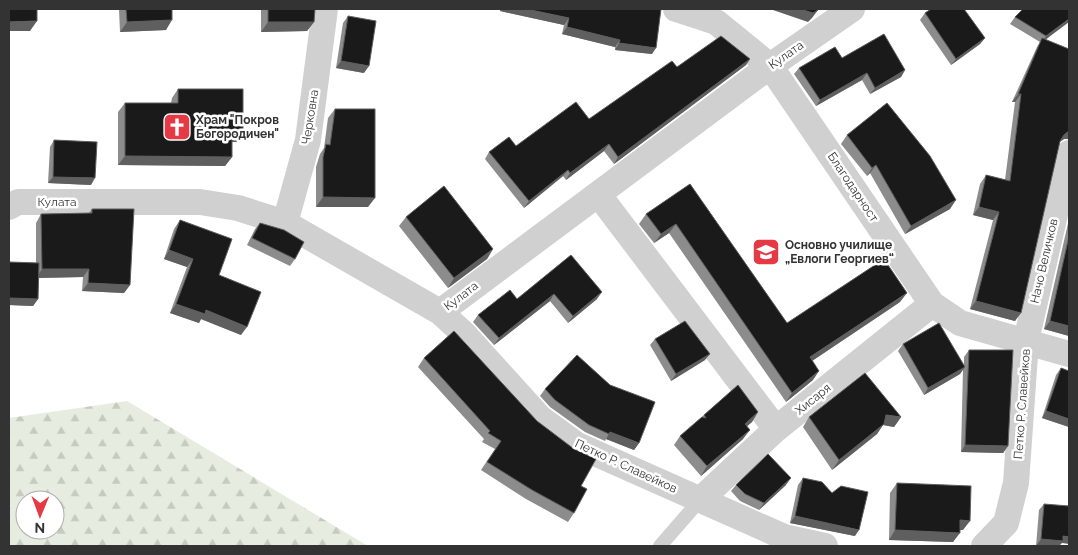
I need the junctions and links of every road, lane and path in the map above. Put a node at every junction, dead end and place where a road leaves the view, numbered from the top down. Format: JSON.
{"nodes":[{"id":1,"x":325,"y":9,"type":"edge"},
{"id":2,"x":676,"y":9,"type":"edge"},
{"id":3,"x":852,"y":9,"type":"edge"},
{"id":4,"x":770,"y":66,"type":"junction"},
{"id":5,"x":1069,"y":152,"type":"edge"},
{"id":6,"x":598,"y":194,"type":"junction"},
{"id":7,"x":12,"y":199,"type":"edge"},
{"id":8,"x":284,"y":223,"type":"junction"},
{"id":9,"x":932,"y":304,"type":"junction"},
{"id":10,"x":440,"y":312,"type":"junction"},
{"id":11,"x":1026,"y":341,"type":"junction"},
{"id":12,"x":1069,"y":354,"type":"edge"},
{"id":13,"x":776,"y":429,"type":"junction"},
{"id":14,"x":700,"y":500,"type":"junction"},
{"id":15,"x":660,"y":546,"type":"edge"},
{"id":16,"x":825,"y":546,"type":"edge"},
{"id":17,"x":984,"y":546,"type":"edge"}],
"edges":[{"from":1,"to":8,"type":"street","name":"Черковна"},
{"from":2,"to":4,"type":"street","name":"Благодарност"},
{"from":3,"to":4,"type":"street","name":"Кулата"},
{"from":4,"to":6,"type":"street","name":"Кулата"},
{"from":4,"to":9,"type":"street","name":"Благодарност"},
{"from":5,"to":11,"type":"street","name":"Начо Величков"},
{"from":6,"to":10,"type":"street","name":"Кулата"},
{"from":6,"to":13,"type":"street"},
{"from":7,"to":8,"type":"street","name":"Кулата"},
{"from":8,"to":10,"type":"street","name":"Кулата"},
{"from":9,"to":11,"type":"street","name":"Благодарност"},
{"from":9,"to":13,"type":"street","name":"Хисаря"},
{"from":10,"to":14,"type":"street","name":"Петко Р. Славейков"},
{"from":11,"to":12,"type":"street","name":"Благодарност"},
{"from":11,"to":17,"type":"street","name":"Петко Р. Славейков"},
{"from":13,"to":14,"type":"street","name":"Хисаря"},
{"from":14,"to":15,"type":"lane"},
{"from":14,"to":16,"type":"street","name":"Петко Р. Славейков"}]}
